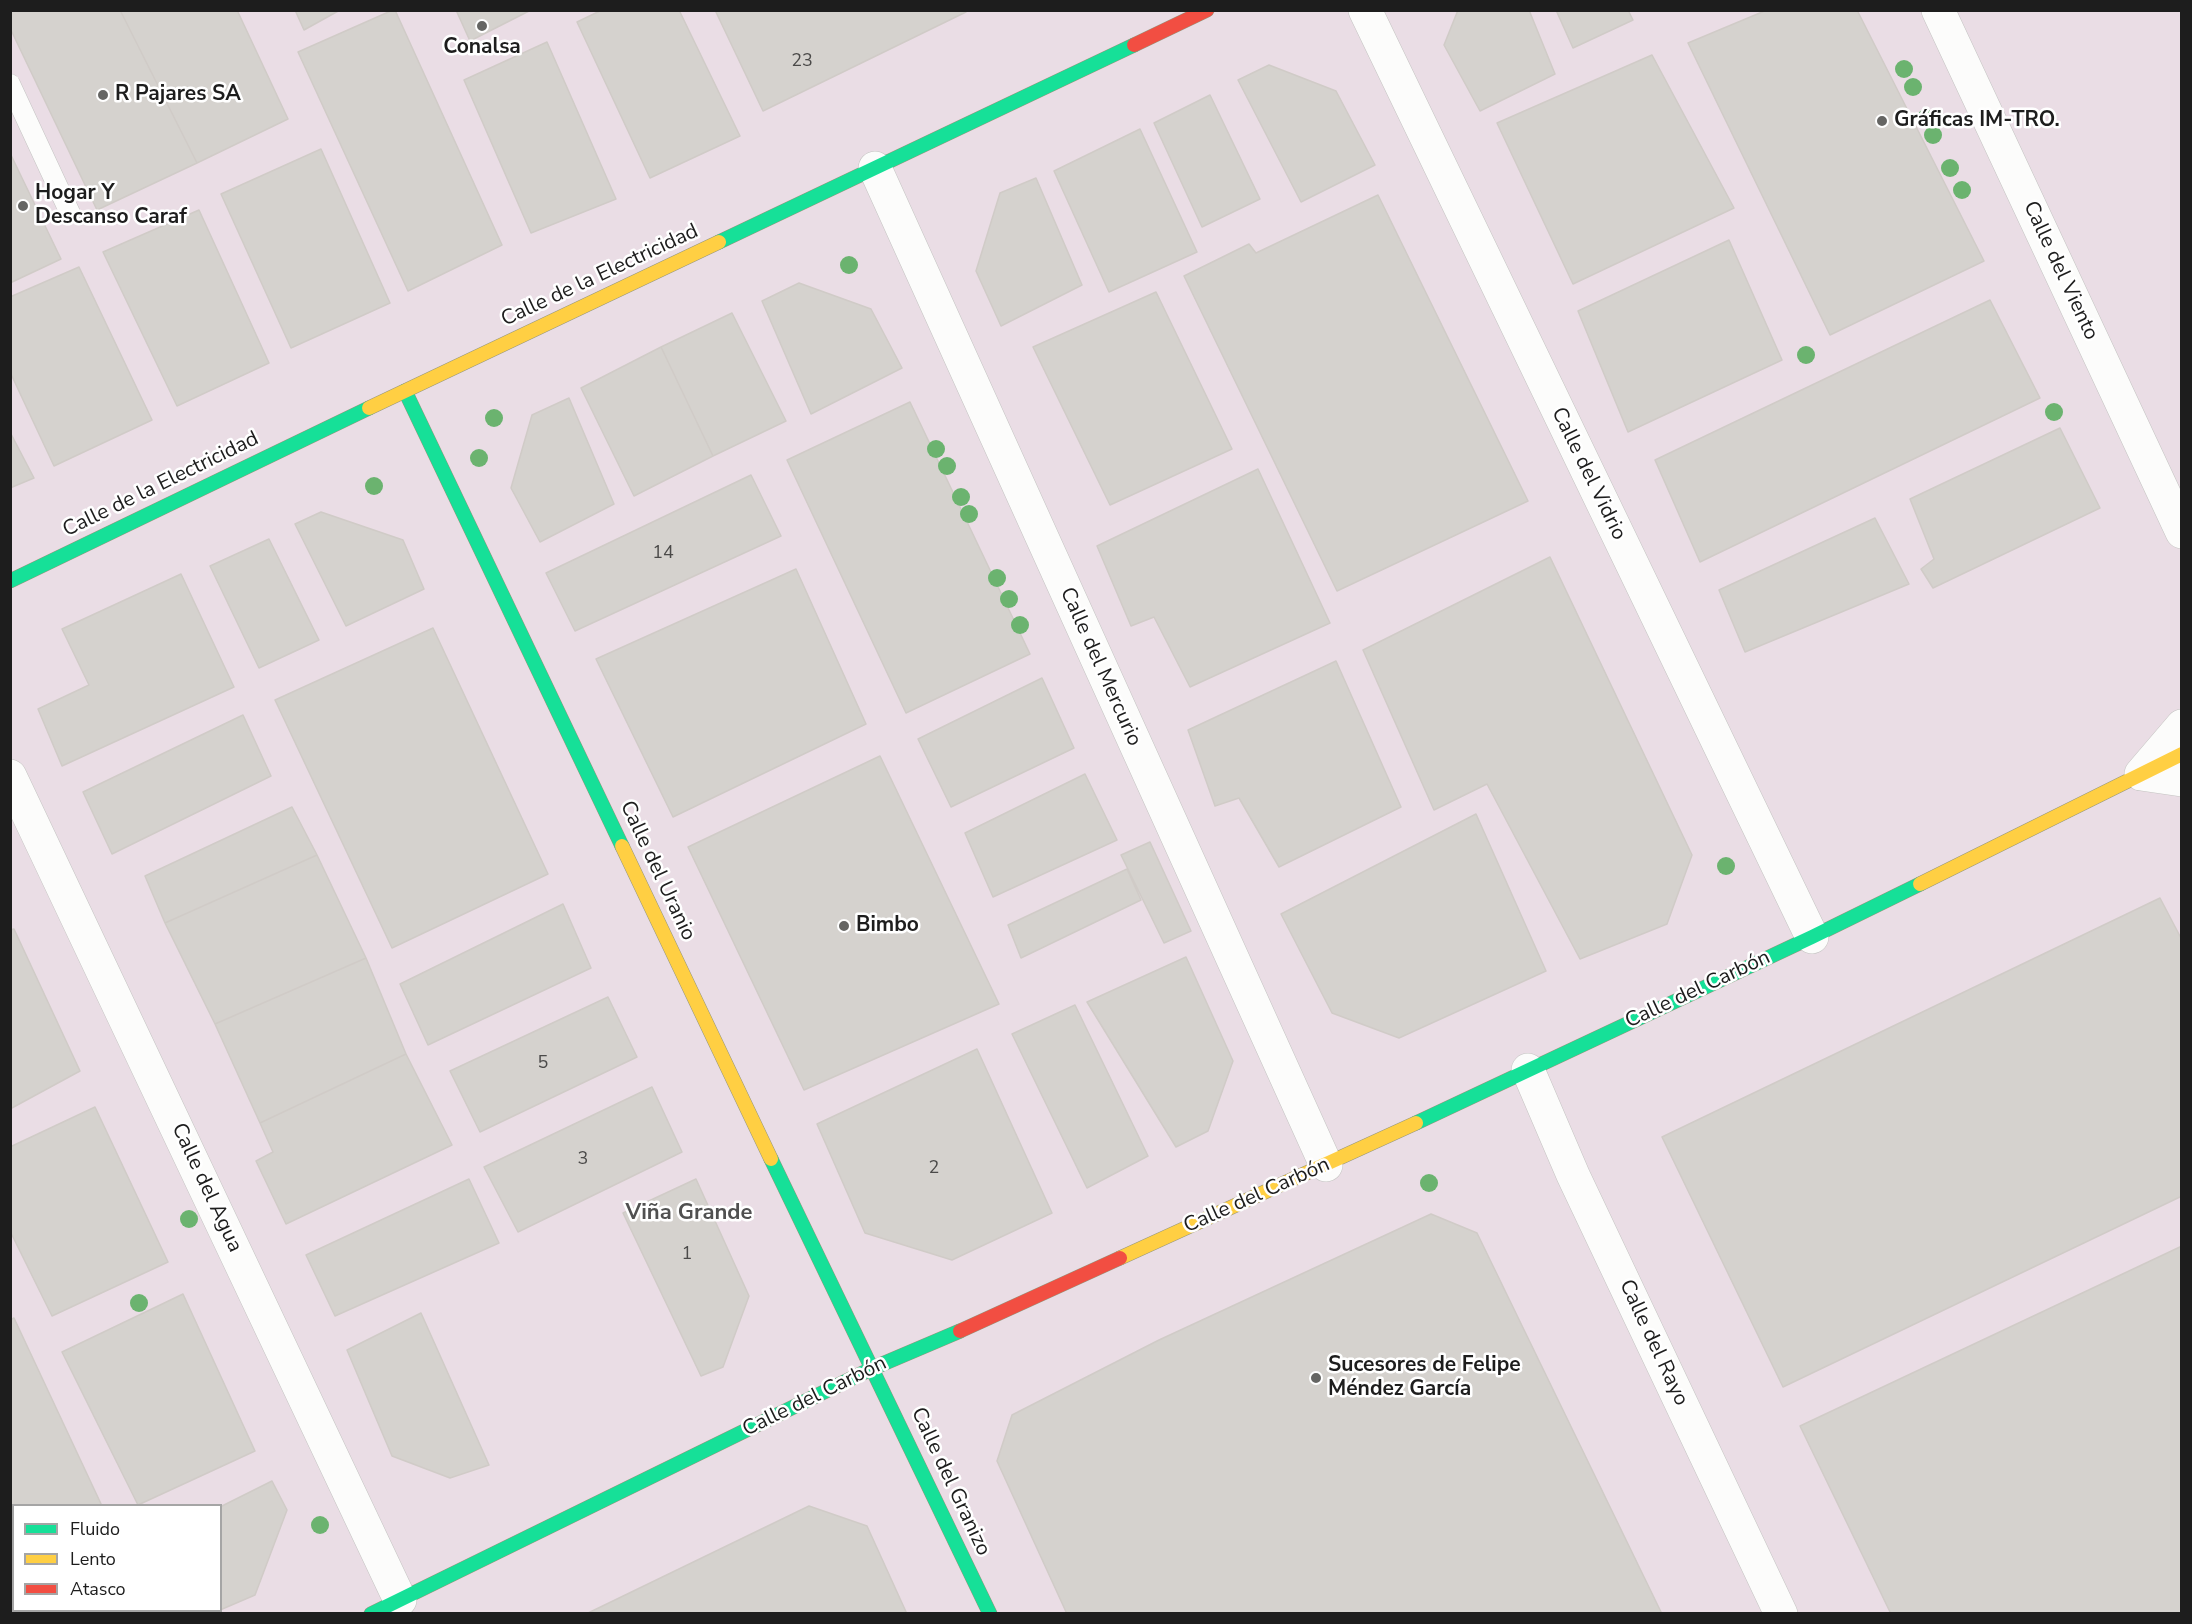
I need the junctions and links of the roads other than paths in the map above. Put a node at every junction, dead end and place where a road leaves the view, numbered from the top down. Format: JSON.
{"nodes":[{"id":1,"x":1208,"y":10,"type":"edge"},
{"id":2,"x":1365,"y":10,"type":"edge"},
{"id":3,"x":1938,"y":10,"type":"edge"},
{"id":4,"x":10,"y":84,"type":"edge"},
{"id":5,"x":875,"y":168,"type":"junction"},
{"id":6,"x":70,"y":213,"type":"dead end"},
{"id":7,"x":405,"y":391,"type":"junction"},
{"id":8,"x":2181,"y":532,"type":"edge"},
{"id":9,"x":10,"y":581,"type":"edge"},
{"id":10,"x":2181,"y":726,"type":"edge"},
{"id":11,"x":2181,"y":754,"type":"edge"},
{"id":12,"x":2141,"y":774,"type":"junction"},
{"id":13,"x":10,"y":776,"type":"edge"},
{"id":14,"x":2181,"y":780,"type":"edge"},
{"id":15,"x":1812,"y":936,"type":"junction"},
{"id":16,"x":1528,"y":1070,"type":"junction"},
{"id":17,"x":1326,"y":1164,"type":"junction"},
{"id":18,"x":873,"y":1368,"type":"junction"},
{"id":19,"x":400,"y":1600,"type":"junction"},
{"id":20,"x":371,"y":1614,"type":"edge"},
{"id":21,"x":990,"y":1614,"type":"edge"},
{"id":22,"x":1781,"y":1614,"type":"edge"}],
"edges":[{"from":1,"to":5,"type":"street","name":"Calle de la Electricidad"},
{"from":2,"to":15,"type":"street","name":"Calle del Vidrio"},
{"from":3,"to":8,"type":"street","name":"Calle del Viento"},
{"from":4,"to":6,"type":"lane"},
{"from":5,"to":7,"type":"street","name":"Calle de la Electricidad"},
{"from":5,"to":17,"type":"street","name":"Calle del Mercurio"},
{"from":7,"to":9,"type":"street","name":"Calle de la Electricidad"},
{"from":7,"to":18,"type":"street","name":"Calle del Uranio"},
{"from":10,"to":12,"type":"street"},
{"from":11,"to":12,"type":"street","name":"Calle del Carbón"},
{"from":12,"to":14,"type":"street"},
{"from":12,"to":15,"type":"street","name":"Calle del Carbón"},
{"from":13,"to":19,"type":"street","name":"Calle del Agua"},
{"from":15,"to":16,"type":"street","name":"Calle del Carbón"},
{"from":16,"to":17,"type":"street","name":"Calle del Carbón"},
{"from":16,"to":22,"type":"street","name":"Calle del Rayo"},
{"from":17,"to":18,"type":"street","name":"Calle del Carbón"},
{"from":18,"to":19,"type":"street","name":"Calle del Carbón"},
{"from":18,"to":21,"type":"street","name":"Calle del Granizo"},
{"from":19,"to":20,"type":"street","name":"Calle del Carbón"}]}
